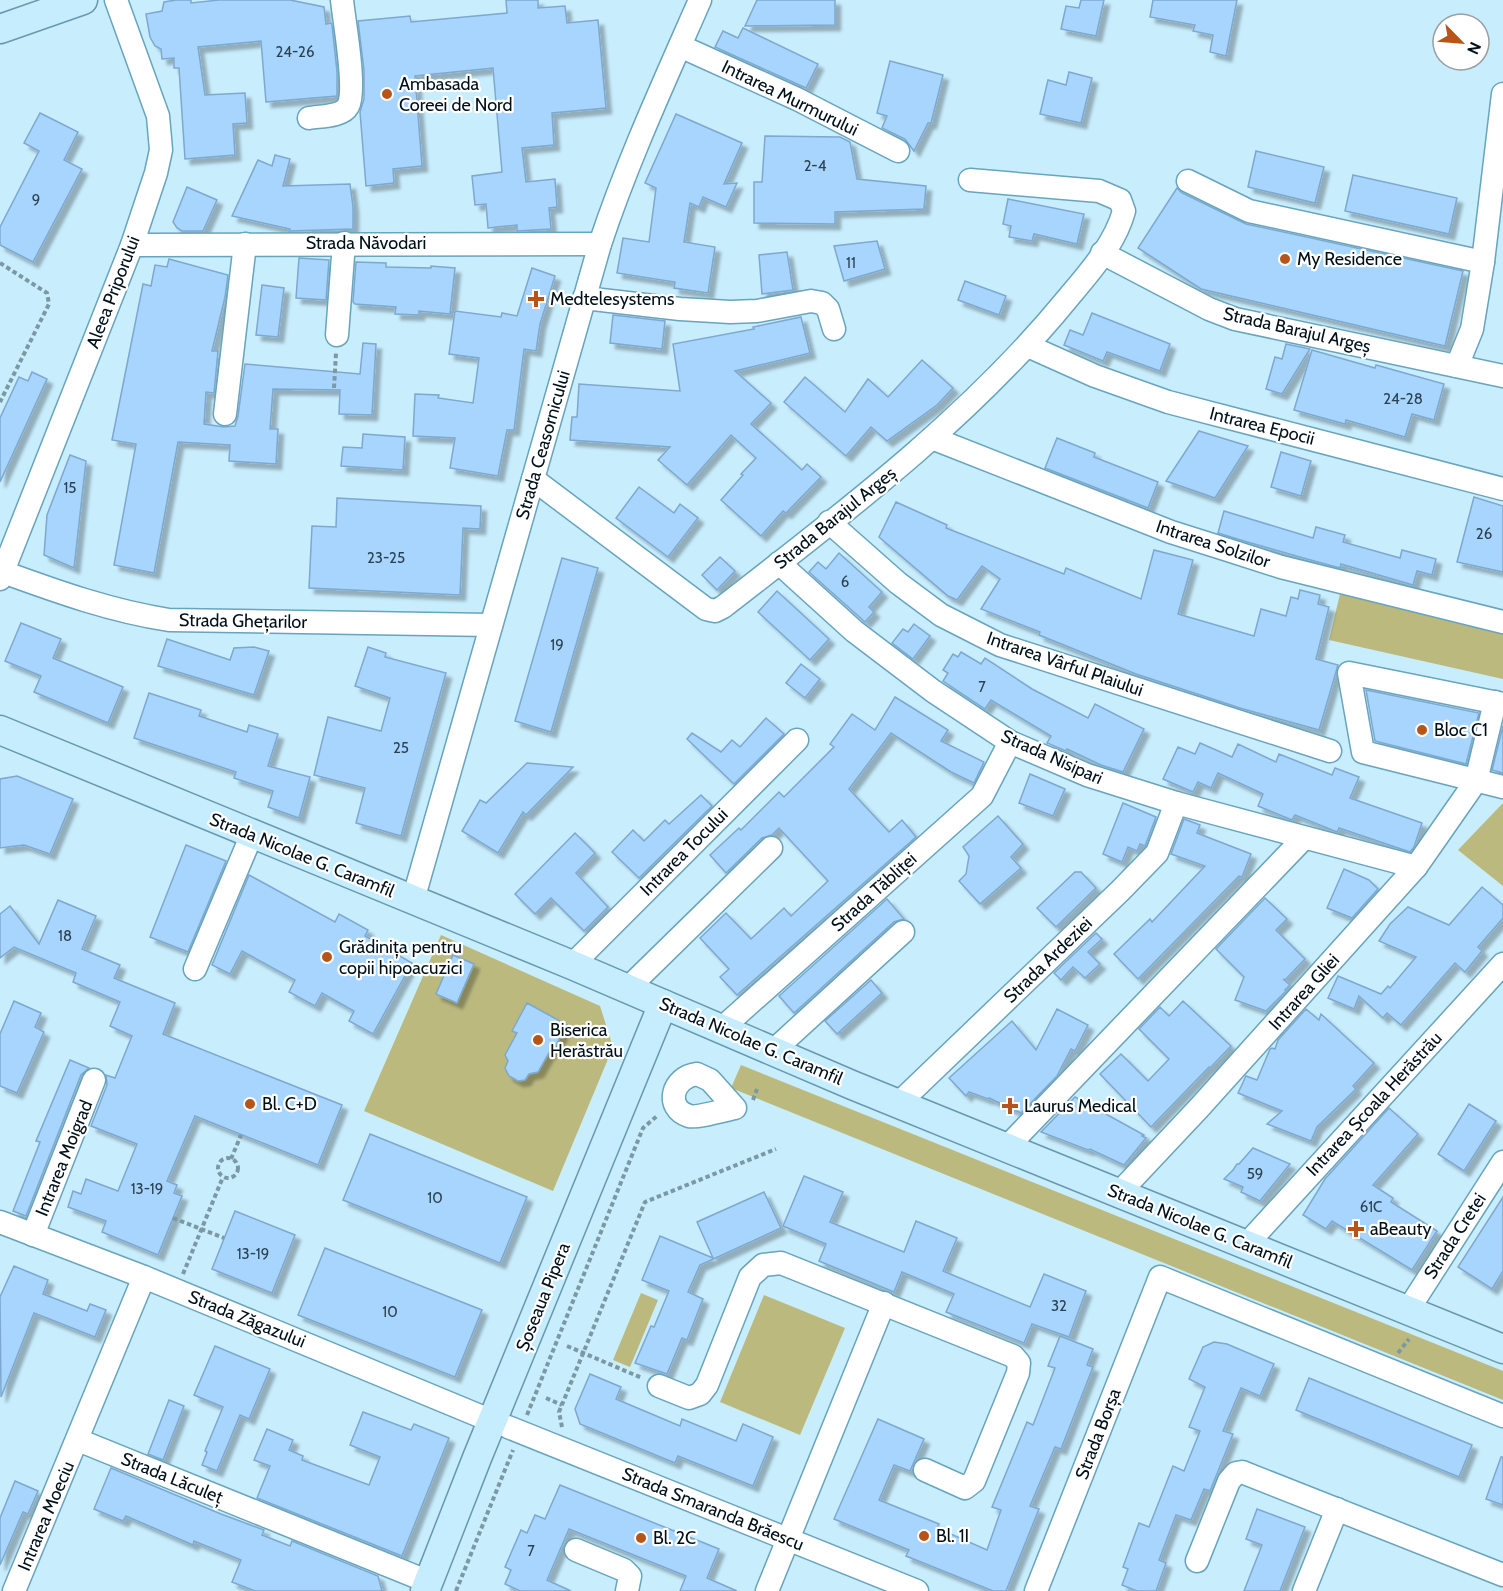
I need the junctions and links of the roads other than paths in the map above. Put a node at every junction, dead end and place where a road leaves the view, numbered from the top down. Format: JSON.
{"nodes":[{"id":1,"x":83,"y":0,"type":"edge"},
{"id":2,"x":116,"y":0,"type":"edge"},
{"id":3,"x":342,"y":0,"type":"edge"},
{"id":4,"x":700,"y":0,"type":"edge"},
{"id":5,"x":0,"y":29,"type":"edge"},
{"id":6,"x":680,"y":46,"type":"junction"},
{"id":7,"x":1503,"y":94,"type":"edge"},
{"id":8,"x":309,"y":118,"type":"dead end"},
{"id":9,"x":898,"y":151,"type":"dead end"},
{"id":10,"x":970,"y":180,"type":"dead end"},
{"id":11,"x":1188,"y":181,"type":"dead end"},
{"id":12,"x":344,"y":243,"type":"junction"},
{"id":13,"x":245,"y":244,"type":"junction"},
{"id":14,"x":600,"y":244,"type":"junction"},
{"id":15,"x":132,"y":245,"type":"junction"},
{"id":16,"x":1102,"y":253,"type":"junction"},
{"id":17,"x":1483,"y":262,"type":"junction"},
{"id":18,"x":584,"y":298,"type":"junction"},
{"id":19,"x":834,"y":329,"type":"dead end"},
{"id":20,"x":338,"y":335,"type":"road end"},
{"id":21,"x":1028,"y":346,"type":"junction"},
{"id":22,"x":1457,"y":366,"type":"junction"},
{"id":23,"x":1503,"y":376,"type":"edge"},
{"id":24,"x":225,"y":414,"type":"dead end"},
{"id":25,"x":932,"y":438,"type":"junction"},
{"id":26,"x":533,"y":479,"type":"junction"},
{"id":27,"x":1503,"y":489,"type":"edge"},
{"id":28,"x":830,"y":522,"type":"junction"},
{"id":29,"x":779,"y":563,"type":"junction"},
{"id":30,"x":1,"y":576,"type":"edge"},
{"id":31,"x":1503,"y":622,"type":"edge"},
{"id":32,"x":491,"y":625,"type":"junction"},
{"id":33,"x":1499,"y":703,"type":"edge"},
{"id":34,"x":0,"y":730,"type":"edge"},
{"id":35,"x":797,"y":740,"type":"dead end"},
{"id":36,"x":1011,"y":742,"type":"junction"},
{"id":37,"x":1330,"y":751,"type":"dead end"},
{"id":38,"x":1476,"y":781,"type":"junction"},
{"id":39,"x":1503,"y":788,"type":"edge"},
{"id":40,"x":1176,"y":803,"type":"junction"},
{"id":41,"x":252,"y":834,"type":"junction"},
{"id":42,"x":1304,"y":838,"type":"junction"},
{"id":43,"x":771,"y":848,"type":"dead end"},
{"id":44,"x":1416,"y":867,"type":"junction"},
{"id":45,"x":413,"y":900,"type":"junction"},
{"id":46,"x":903,"y":932,"type":"dead end"},
{"id":47,"x":1503,"y":964,"type":"edge"},
{"id":48,"x":572,"y":965,"type":"junction"},
{"id":49,"x":195,"y":969,"type":"dead end"},
{"id":50,"x":627,"y":989,"type":"junction"},
{"id":51,"x":670,"y":1007,"type":"junction"},
{"id":52,"x":721,"y":1029,"type":"junction"},
{"id":53,"x":773,"y":1051,"type":"junction"},
{"id":54,"x":94,"y":1080,"type":"dead end"},
{"id":55,"x":899,"y":1103,"type":"junction"},
{"id":56,"x":1006,"y":1148,"type":"junction"},
{"id":57,"x":1503,"y":1162,"type":"edge"},
{"id":58,"x":1119,"y":1193,"type":"junction"},
{"id":59,"x":0,"y":1222,"type":"edge"},
{"id":60,"x":33,"y":1235,"type":"junction"},
{"id":61,"x":1246,"y":1245,"type":"junction"},
{"id":62,"x":144,"y":1277,"type":"junction"},
{"id":63,"x":884,"y":1304,"type":"junction"},
{"id":64,"x":1408,"y":1311,"type":"junction"},
{"id":65,"x":1503,"y":1349,"type":"edge"},
{"id":66,"x":659,"y":1386,"type":"road end"},
{"id":67,"x":1503,"y":1416,"type":"edge"},
{"id":68,"x":507,"y":1427,"type":"junction"},
{"id":69,"x":78,"y":1440,"type":"junction"},
{"id":70,"x":925,"y":1470,"type":"dead end"},
{"id":71,"x":1337,"y":1509,"type":"junction"},
{"id":72,"x":788,"y":1539,"type":"junction"},
{"id":73,"x":576,"y":1550,"type":"dead end"},
{"id":74,"x":1197,"y":1561,"type":"dead end"},
{"id":75,"x":1503,"y":1575,"type":"edge"},
{"id":76,"x":432,"y":1588,"type":"edge"},
{"id":77,"x":14,"y":1591,"type":"edge"},
{"id":78,"x":627,"y":1591,"type":"edge"},
{"id":79,"x":767,"y":1591,"type":"edge"},
{"id":80,"x":917,"y":1591,"type":"edge"},
{"id":81,"x":1036,"y":1591,"type":"edge"},
{"id":82,"x":1304,"y":1591,"type":"edge"}],
"edges":[{"from":1,"to":5,"type":"main road"},
{"from":2,"to":15,"type":"street","name":"Aleea Priporului"},
{"from":3,"to":8,"type":"street"},
{"from":4,"to":6,"type":"street","name":"Strada Ceasornicului"},
{"from":6,"to":9,"type":"street","name":"Intrarea Murmurului"},
{"from":6,"to":14,"type":"street","name":"Strada Ceasornicului"},
{"from":7,"to":17,"type":"street"},
{"from":10,"to":16,"type":"street","name":"Strada Barajul Argeș"},
{"from":11,"to":17,"type":"street"},
{"from":12,"to":13,"type":"street","name":"Strada Năvodari"},
{"from":12,"to":14,"type":"street","name":"Strada Năvodari"},
{"from":12,"to":20,"type":"street"},
{"from":13,"to":15,"type":"street","name":"Strada Năvodari"},
{"from":13,"to":24,"type":"street"},
{"from":14,"to":18,"type":"street","name":"Strada Ceasornicului"},
{"from":15,"to":30,"type":"street","name":"Aleea Priporului"},
{"from":16,"to":21,"type":"street","name":"Strada Barajul Argeș"},
{"from":16,"to":22,"type":"street","name":"Strada Barajul Argeș"},
{"from":17,"to":22,"type":"street"},
{"from":18,"to":19,"type":"street"},
{"from":18,"to":26,"type":"street","name":"Strada Ceasornicului"},
{"from":21,"to":25,"type":"street","name":"Strada Barajul Argeș"},
{"from":21,"to":27,"type":"street","name":"Intrarea Epocii"},
{"from":22,"to":23,"type":"street","name":"Strada Barajul Argeș"},
{"from":25,"to":28,"type":"street","name":"Strada Barajul Argeș"},
{"from":25,"to":31,"type":"street","name":"Intrarea Solzilor"},
{"from":26,"to":29,"type":"street","name":"Strada Barajul Argeș"},
{"from":26,"to":32,"type":"street","name":"Strada Ceasornicului"},
{"from":28,"to":29,"type":"street","name":"Strada Barajul Argeș"},
{"from":28,"to":37,"type":"street","name":"Intrarea Vârful Plaiului"},
{"from":29,"to":36,"type":"street","name":"Strada Nisipari"},
{"from":30,"to":32,"type":"street","name":"Strada Ghețarilor"},
{"from":32,"to":45,"type":"street","name":"Strada Ceasornicului"},
{"from":33,"to":38,"type":"street"},
{"from":33,"to":38,"type":"street"},
{"from":34,"to":41,"type":"main road","name":"Strada Nicolae G. Caramfil"},
{"from":35,"to":48,"type":"street","name":"Intrarea Tocului"},
{"from":36,"to":40,"type":"street","name":"Strada Nisipari"},
{"from":36,"to":52,"type":"street","name":"Strada Tăbliței"},
{"from":38,"to":39,"type":"street"},
{"from":38,"to":44,"type":"street","name":"Intrarea Gliei"},
{"from":40,"to":42,"type":"street","name":"Strada Nisipari"},
{"from":40,"to":55,"type":"street","name":"Strada Ardeziei"},
{"from":41,"to":45,"type":"main road","name":"Strada Nicolae G. Caramfil"},
{"from":41,"to":49,"type":"street"},
{"from":42,"to":44,"type":"street","name":"Strada Nisipari"},
{"from":42,"to":56,"type":"street"},
{"from":43,"to":50,"type":"street"},
{"from":44,"to":58,"type":"street","name":"Intrarea Gliei"},
{"from":45,"to":48,"type":"main road","name":"Strada Nicolae G. Caramfil"},
{"from":46,"to":53,"type":"street"},
{"from":47,"to":61,"type":"street","name":"Intrarea Școala Herăstrău"},
{"from":48,"to":50,"type":"main road","name":"Strada Nicolae G. Caramfil"},
{"from":50,"to":51,"type":"main road","name":"Strada Nicolae G. Caramfil"},
{"from":51,"to":52,"type":"main road","name":"Strada Nicolae G. Caramfil"},
{"from":51,"to":68,"type":"main road","name":"Șoseaua Pipera"},
{"from":52,"to":53,"type":"main road","name":"Strada Nicolae G. Caramfil"},
{"from":53,"to":55,"type":"main road","name":"Strada Nicolae G. Caramfil"},
{"from":54,"to":60,"type":"street","name":"Intrarea Moigrad"},
{"from":55,"to":56,"type":"main road","name":"Strada Nicolae G. Caramfil"},
{"from":56,"to":58,"type":"main road","name":"Strada Nicolae G. Caramfil"},
{"from":57,"to":64,"type":"street","name":"Strada Cretei"},
{"from":58,"to":61,"type":"main road","name":"Strada Nicolae G. Caramfil"},
{"from":59,"to":60,"type":"street","name":"Strada Zăgazului"},
{"from":60,"to":62,"type":"street","name":"Strada Zăgazului"},
{"from":61,"to":64,"type":"main road","name":"Strada Nicolae G. Caramfil"},
{"from":62,"to":68,"type":"street","name":"Strada Zăgazului"},
{"from":62,"to":69,"type":"street"},
{"from":63,"to":66,"type":"street"},
{"from":63,"to":70,"type":"street"},
{"from":63,"to":72,"type":"street"},
{"from":64,"to":65,"type":"main road","name":"Strada Nicolae G. Caramfil"},
{"from":67,"to":81,"type":"street","name":"Strada Borșa"},
{"from":68,"to":72,"type":"street","name":"Strada Smaranda Brăescu"},
{"from":68,"to":76,"type":"main road","name":"Șoseaua Pipera"},
{"from":69,"to":76,"type":"street","name":"Strada Lăculeț"},
{"from":69,"to":77,"type":"street","name":"Intrarea Moeciu"},
{"from":71,"to":74,"type":"street"},
{"from":71,"to":75,"type":"street"},
{"from":71,"to":82,"type":"street"},
{"from":72,"to":79,"type":"street"},
{"from":72,"to":80,"type":"street","name":"Strada Smaranda Brăescu"},
{"from":73,"to":78,"type":"street"}]}
